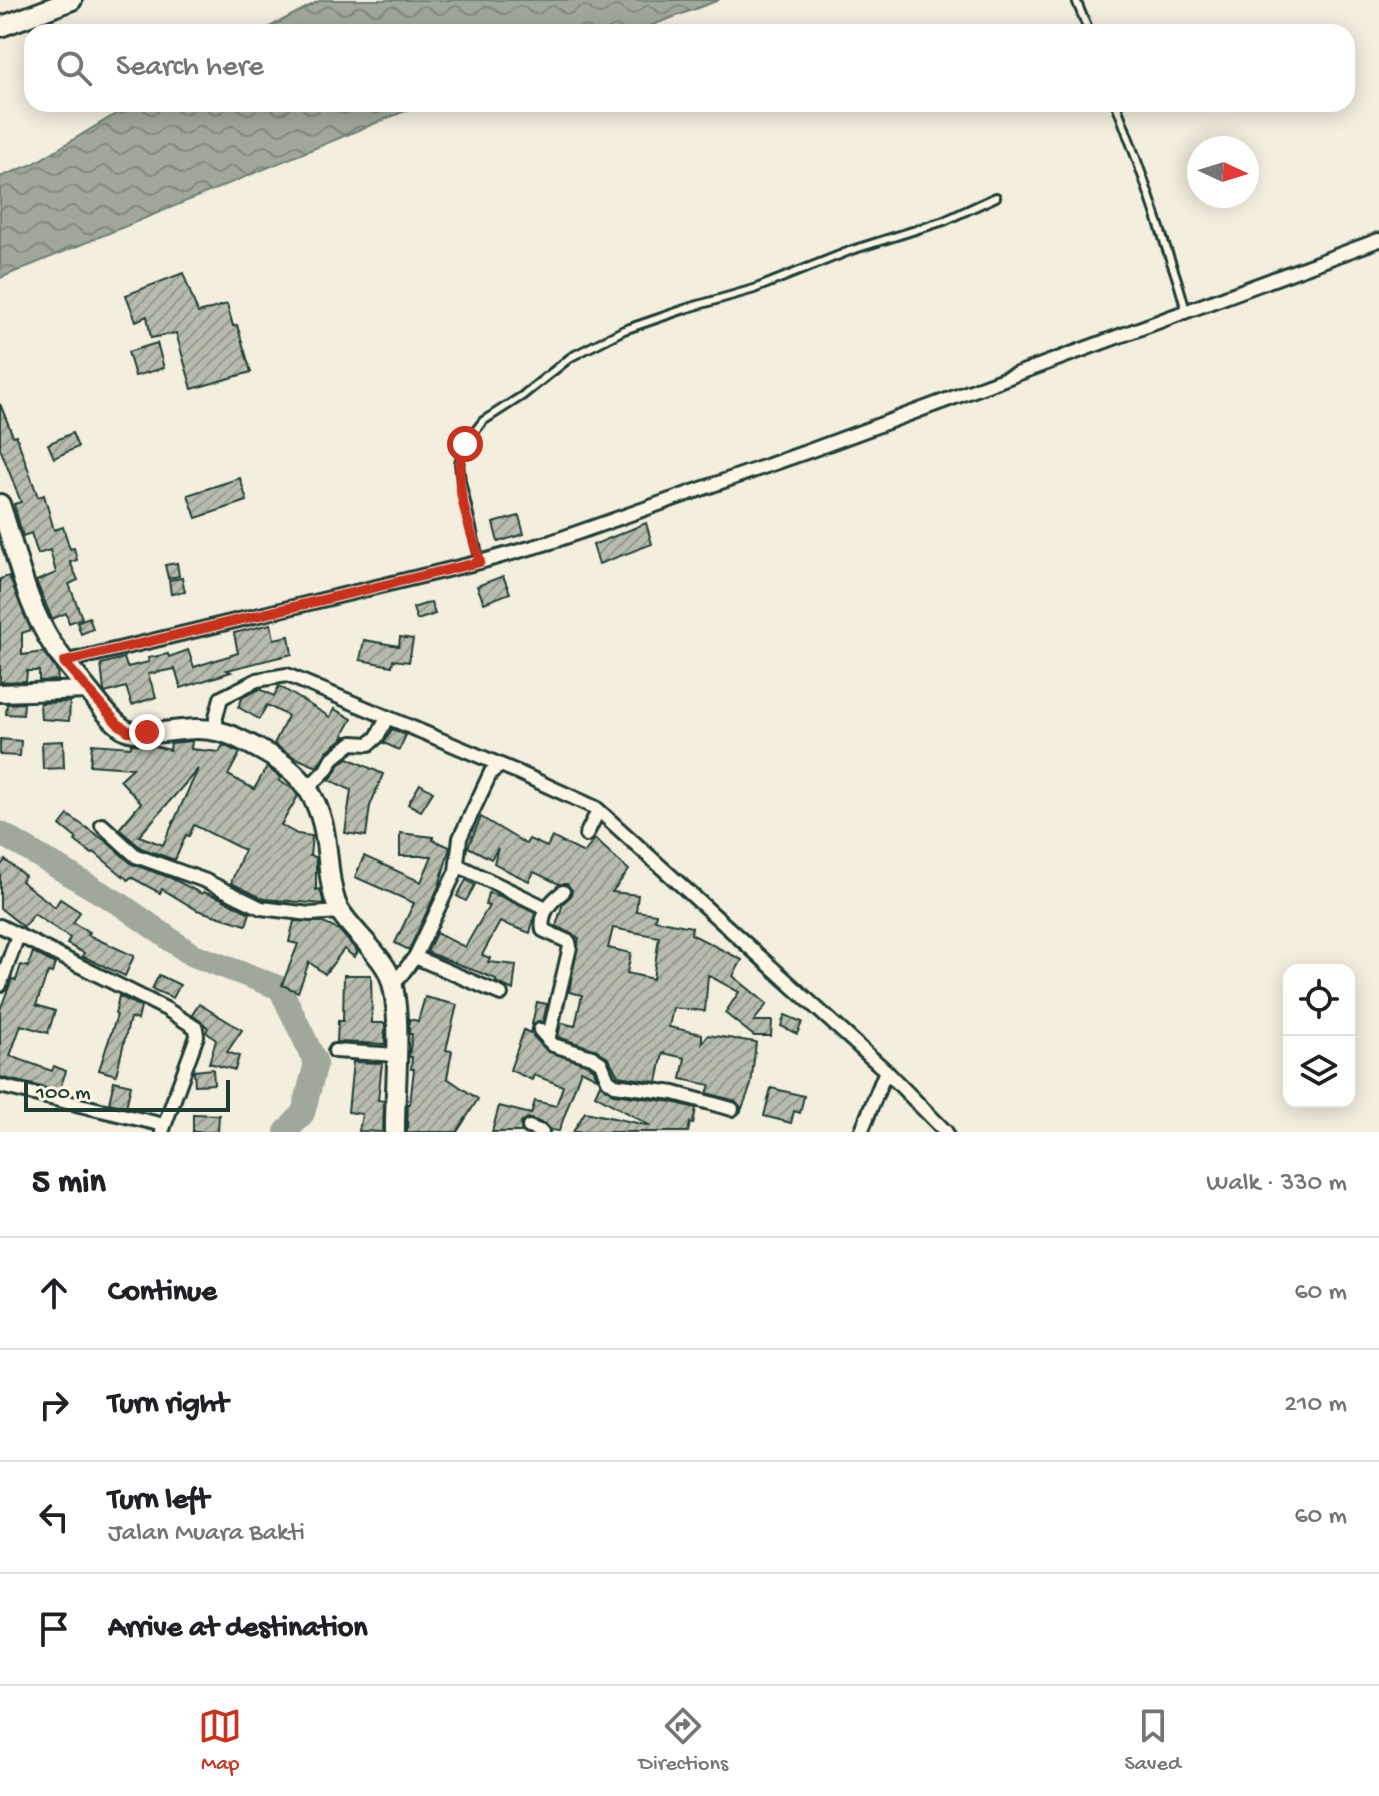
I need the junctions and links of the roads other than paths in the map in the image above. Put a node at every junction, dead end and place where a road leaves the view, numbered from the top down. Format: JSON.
{"nodes":[{"id":1,"x":72,"y":0,"type":"edge"},
{"id":2,"x":1076,"y":0,"type":"edge"},
{"id":3,"x":1086,"y":24,"type":"edge"},
{"id":4,"x":0,"y":27,"type":"edge"},
{"id":5,"x":1119,"y":112,"type":"edge"},
{"id":6,"x":996,"y":197,"type":"dead end"},
{"id":7,"x":1379,"y":240,"type":"edge"},
{"id":8,"x":1186,"y":313,"type":"junction"},
{"id":9,"x":0,"y":504,"type":"edge"},
{"id":10,"x":480,"y":562,"type":"junction"},
{"id":11,"x":64,"y":662,"type":"junction"},
{"id":12,"x":0,"y":693,"type":"edge"},
{"id":13,"x":93,"y":697,"type":"junction"},
{"id":14,"x":387,"y":718,"type":"junction"},
{"id":15,"x":216,"y":731,"type":"junction"},
{"id":16,"x":500,"y":766,"type":"junction"},
{"id":17,"x":309,"y":787,"type":"junction"},
{"id":18,"x":598,"y":811,"type":"junction"},
{"id":19,"x":102,"y":825,"type":"dead end"},
{"id":20,"x":586,"y":835,"type":"dead end"},
{"id":21,"x":457,"y":865,"type":"junction"},
{"id":22,"x":563,"y":892,"type":"dead end"},
{"id":23,"x":546,"y":908,"type":"junction"},
{"id":24,"x":340,"y":912,"type":"junction"},
{"id":25,"x":0,"y":926,"type":"edge"},
{"id":26,"x":18,"y":935,"type":"junction"},
{"id":27,"x":415,"y":957,"type":"junction"},
{"id":28,"x":394,"y":984,"type":"junction"},
{"id":29,"x":0,"y":985,"type":"edge"},
{"id":30,"x":501,"y":994,"type":"dead end"},
{"id":31,"x":335,"y":1051,"type":"dead end"},
{"id":32,"x":397,"y":1055,"type":"junction"},
{"id":33,"x":886,"y":1071,"type":"junction"},
{"id":34,"x":0,"y":1086,"type":"edge"},
{"id":35,"x":732,"y":1109,"type":"dead end"},
{"id":36,"x":529,"y":1127,"type":"dead end"},
{"id":37,"x":163,"y":1128,"type":"edge"},
{"id":38,"x":395,"y":1132,"type":"edge"},
{"id":39,"x":542,"y":1132,"type":"edge"},
{"id":40,"x":861,"y":1132,"type":"edge"},
{"id":41,"x":946,"y":1132,"type":"edge"}],
"edges":[{"from":1,"to":4,"type":"main road"},
{"from":2,"to":3,"type":"lane"},
{"from":5,"to":8,"type":"lane"},
{"from":6,"to":10,"type":"lane"},
{"from":7,"to":8,"type":"street"},
{"from":8,"to":10,"type":"street"},
{"from":9,"to":11,"type":"main road"},
{"from":10,"to":11,"type":"street"},
{"from":11,"to":13,"type":"main road"},
{"from":12,"to":13,"type":"street"},
{"from":13,"to":15,"type":"main road"},
{"from":14,"to":15,"type":"street"},
{"from":14,"to":16,"type":"street"},
{"from":14,"to":17,"type":"street"},
{"from":15,"to":17,"type":"main road"},
{"from":16,"to":18,"type":"street"},
{"from":16,"to":21,"type":"street"},
{"from":17,"to":24,"type":"main road"},
{"from":18,"to":20,"type":"street"},
{"from":18,"to":33,"type":"street"},
{"from":19,"to":24,"type":"street"},
{"from":21,"to":23,"type":"street"},
{"from":21,"to":27,"type":"street"},
{"from":22,"to":23,"type":"street"},
{"from":23,"to":35,"type":"street"},
{"from":24,"to":28,"type":"main road"},
{"from":25,"to":26,"type":"street"},
{"from":26,"to":29,"type":"street"},
{"from":26,"to":37,"type":"street"},
{"from":27,"to":28,"type":"street"},
{"from":27,"to":30,"type":"street"},
{"from":28,"to":32,"type":"main road"},
{"from":31,"to":32,"type":"street"},
{"from":32,"to":38,"type":"main road"},
{"from":33,"to":40,"type":"street"},
{"from":33,"to":41,"type":"street"},
{"from":34,"to":37,"type":"street"},
{"from":36,"to":39,"type":"street"}]}
